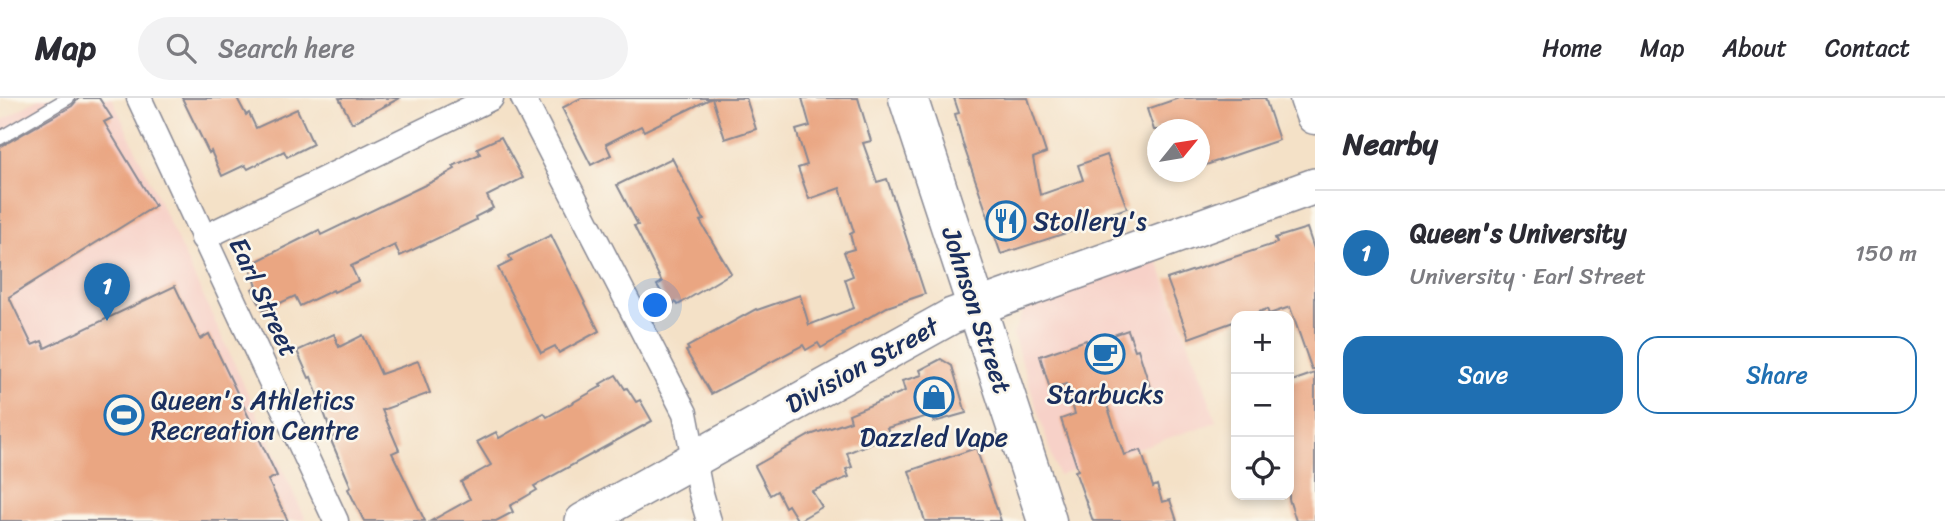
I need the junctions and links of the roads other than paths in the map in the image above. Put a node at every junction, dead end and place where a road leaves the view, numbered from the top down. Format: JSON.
{"nodes":[{"id":1,"x":68,"y":98,"type":"edge"},
{"id":2,"x":139,"y":98,"type":"edge"},
{"id":3,"x":491,"y":98,"type":"edge"},
{"id":4,"x":523,"y":98,"type":"edge"},
{"id":5,"x":908,"y":98,"type":"edge"},
{"id":6,"x":1309,"y":98,"type":"edge"},
{"id":7,"x":1315,"y":115,"type":"edge"},
{"id":8,"x":0,"y":138,"type":"edge"},
{"id":9,"x":1315,"y":186,"type":"edge"},
{"id":10,"x":203,"y":237,"type":"junction"},
{"id":11,"x":975,"y":307,"type":"junction"},
{"id":12,"x":694,"y":458,"type":"junction"},
{"id":13,"x":336,"y":521,"type":"edge"},
{"id":14,"x":583,"y":521,"type":"edge"},
{"id":15,"x":709,"y":521,"type":"edge"},
{"id":16,"x":1046,"y":521,"type":"edge"}],
"edges":[{"from":1,"to":8,"type":"lane"},
{"from":2,"to":10,"type":"street","name":"Earl Street"},
{"from":3,"to":10,"type":"street"},
{"from":4,"to":12,"type":"street"},
{"from":5,"to":11,"type":"main road","name":"Johnson Street"},
{"from":6,"to":7,"type":"main road"},
{"from":9,"to":11,"type":"street","name":"Division Street"},
{"from":10,"to":13,"type":"street","name":"Earl Street"},
{"from":11,"to":12,"type":"street","name":"Division Street"},
{"from":11,"to":16,"type":"main road","name":"Johnson Street"},
{"from":12,"to":14,"type":"street","name":"Division Street"},
{"from":12,"to":15,"type":"street"}]}
